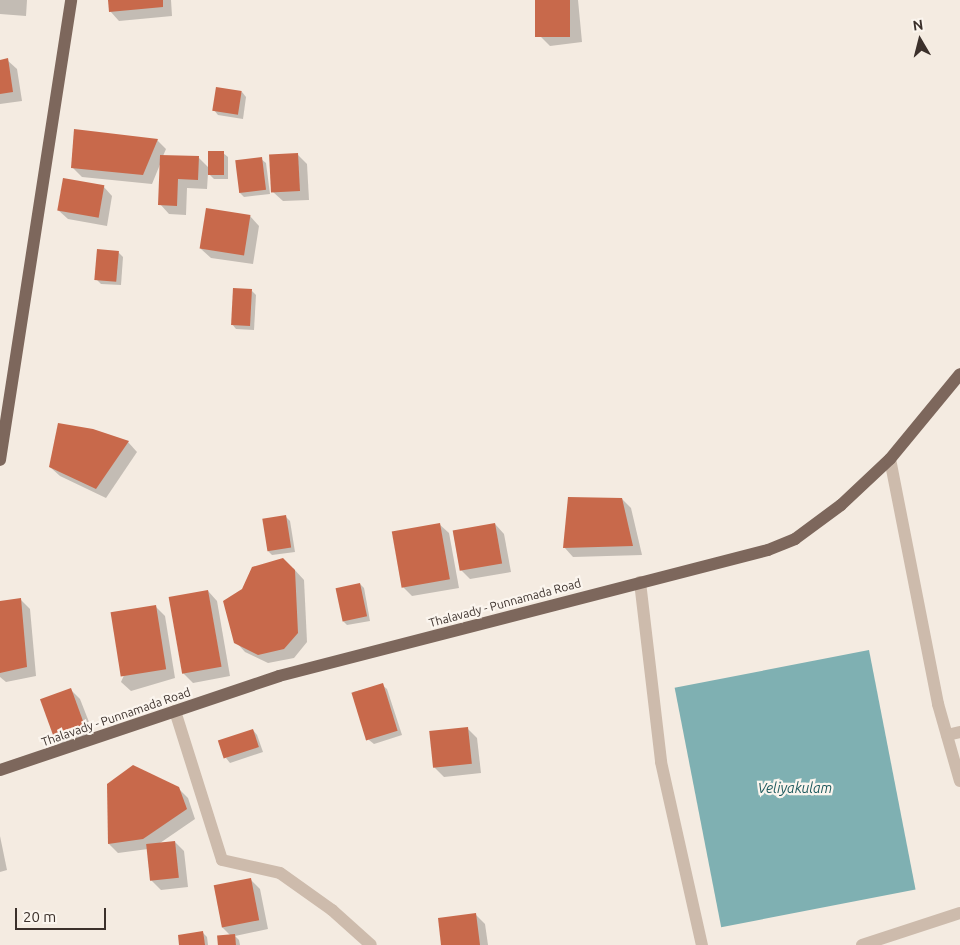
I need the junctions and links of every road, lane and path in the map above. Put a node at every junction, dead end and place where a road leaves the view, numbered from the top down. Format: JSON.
{"nodes":[{"id":1,"x":71,"y":0,"type":"edge"},
{"id":2,"x":960,"y":374,"type":"edge"},
{"id":3,"x":890,"y":459,"type":"junction"},
{"id":4,"x":0,"y":460,"type":"edge"},
{"id":5,"x":640,"y":582,"type":"junction"},
{"id":6,"x":175,"y":711,"type":"junction"},
{"id":7,"x":954,"y":733,"type":"edge"},
{"id":8,"x":0,"y":770,"type":"edge"},
{"id":9,"x":960,"y":780,"type":"edge"},
{"id":10,"x":960,"y":913,"type":"edge"},
{"id":11,"x":371,"y":945,"type":"edge"},
{"id":12,"x":702,"y":945,"type":"edge"},
{"id":13,"x":862,"y":945,"type":"edge"}],
"edges":[{"from":1,"to":4,"type":"main road"},
{"from":2,"to":3,"type":"main road","name":"Thalavady - Punnamada Road"},
{"from":3,"to":5,"type":"main road","name":"Thalavady - Punnamada Road"},
{"from":3,"to":7,"type":"street"},
{"from":5,"to":6,"type":"main road","name":"Thalavady - Punnamada Road"},
{"from":5,"to":12,"type":"street"},
{"from":6,"to":8,"type":"main road","name":"Thalavady - Punnamada Road"},
{"from":6,"to":11,"type":"street"},
{"from":7,"to":9,"type":"street"},
{"from":10,"to":13,"type":"street"}]}
